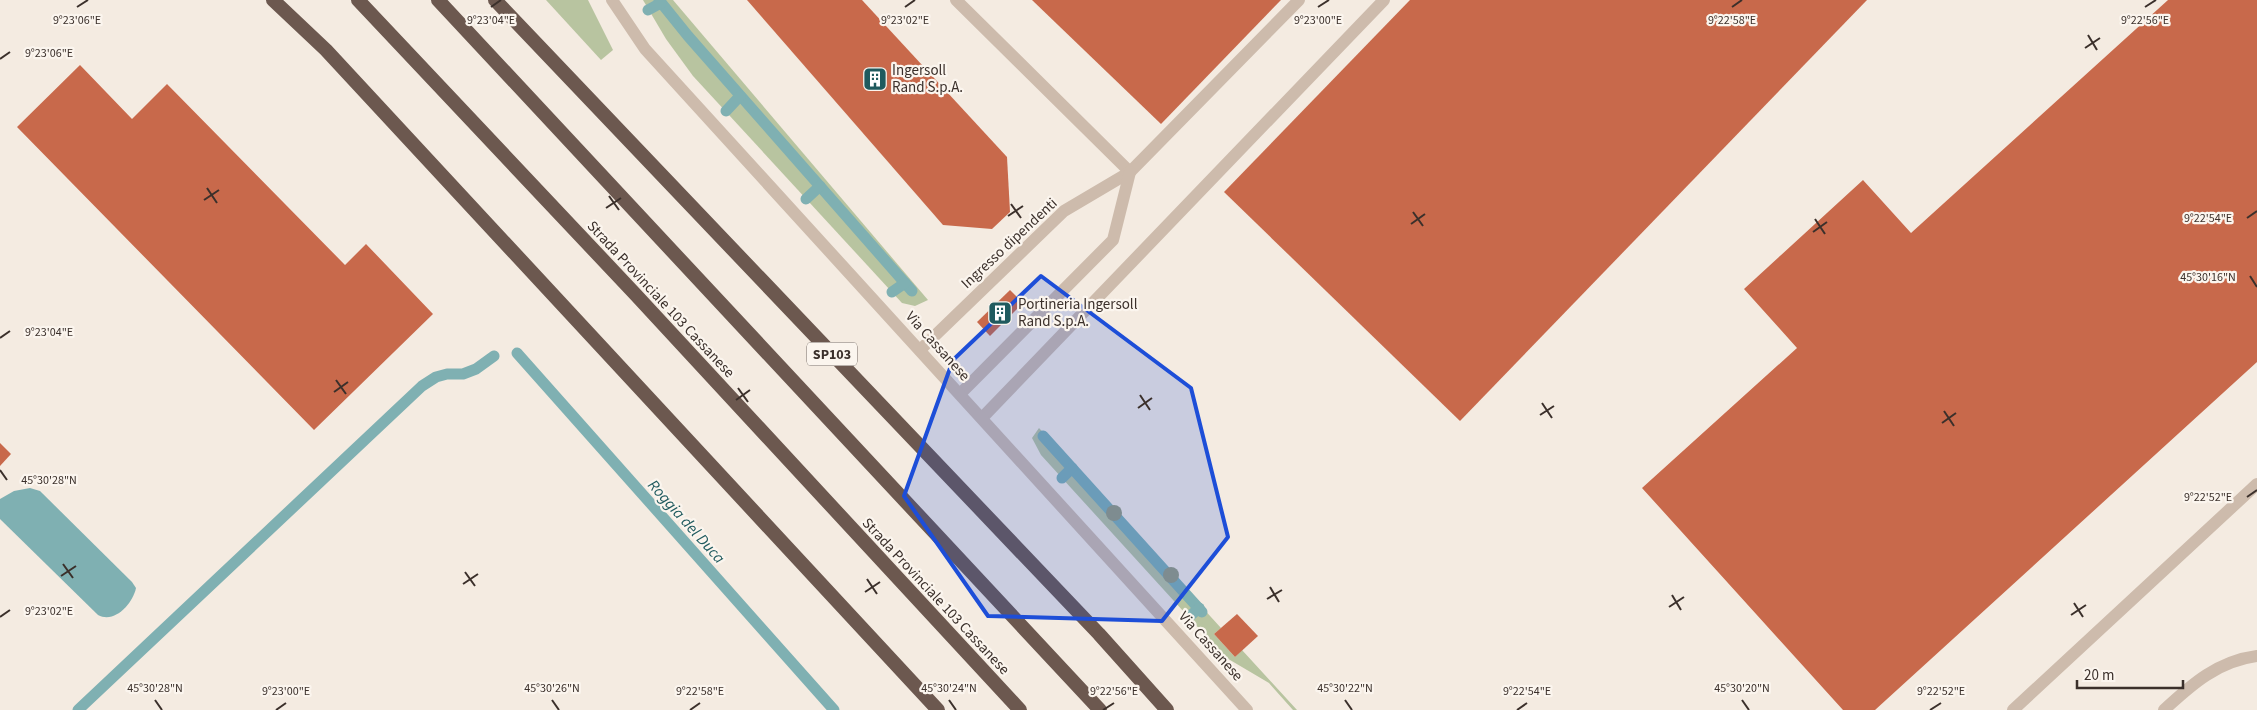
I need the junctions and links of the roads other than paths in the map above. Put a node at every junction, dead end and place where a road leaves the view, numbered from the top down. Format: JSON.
{"nodes":[{"id":1,"x":273,"y":0,"type":"edge"},
{"id":2,"x":358,"y":0,"type":"edge"},
{"id":3,"x":438,"y":0,"type":"edge"},
{"id":4,"x":495,"y":0,"type":"edge"},
{"id":5,"x":612,"y":0,"type":"edge"},
{"id":6,"x":956,"y":0,"type":"edge"},
{"id":7,"x":1299,"y":0,"type":"edge"},
{"id":8,"x":1384,"y":0,"type":"edge"},
{"id":9,"x":1130,"y":172,"type":"junction"},
{"id":10,"x":920,"y":350,"type":"junction"},
{"id":11,"x":960,"y":394,"type":"junction"},
{"id":12,"x":982,"y":418,"type":"junction"},
{"id":13,"x":2257,"y":484,"type":"edge"},
{"id":14,"x":2257,"y":656,"type":"edge"},
{"id":15,"x":938,"y":710,"type":"edge"},
{"id":16,"x":1020,"y":710,"type":"edge"},
{"id":17,"x":1100,"y":710,"type":"edge"},
{"id":18,"x":1167,"y":710,"type":"edge"},
{"id":19,"x":1247,"y":710,"type":"edge"},
{"id":20,"x":2012,"y":710,"type":"edge"},
{"id":21,"x":2164,"y":710,"type":"edge"}],
"edges":[{"from":1,"to":15,"type":"highway"},
{"from":2,"to":16,"type":"highway","name":"Strada Provinciale 103 Cassanese"},
{"from":3,"to":17,"type":"highway","number":"SP103"},
{"from":4,"to":18,"type":"highway","number":"SP103"},
{"from":5,"to":10,"type":"street","name":"Via Cassanese"},
{"from":6,"to":9,"type":"street"},
{"from":7,"to":9,"type":"street","name":"Ingresso dipendenti"},
{"from":8,"to":12,"type":"street"},
{"from":9,"to":10,"type":"street","name":"Ingresso dipendenti"},
{"from":9,"to":11,"type":"street"},
{"from":10,"to":11,"type":"street","name":"Via Cassanese"},
{"from":11,"to":12,"type":"street","name":"Via Cassanese"},
{"from":12,"to":19,"type":"street","name":"Via Cassanese"},
{"from":13,"to":20,"type":"street"},
{"from":14,"to":21,"type":"street"}]}
